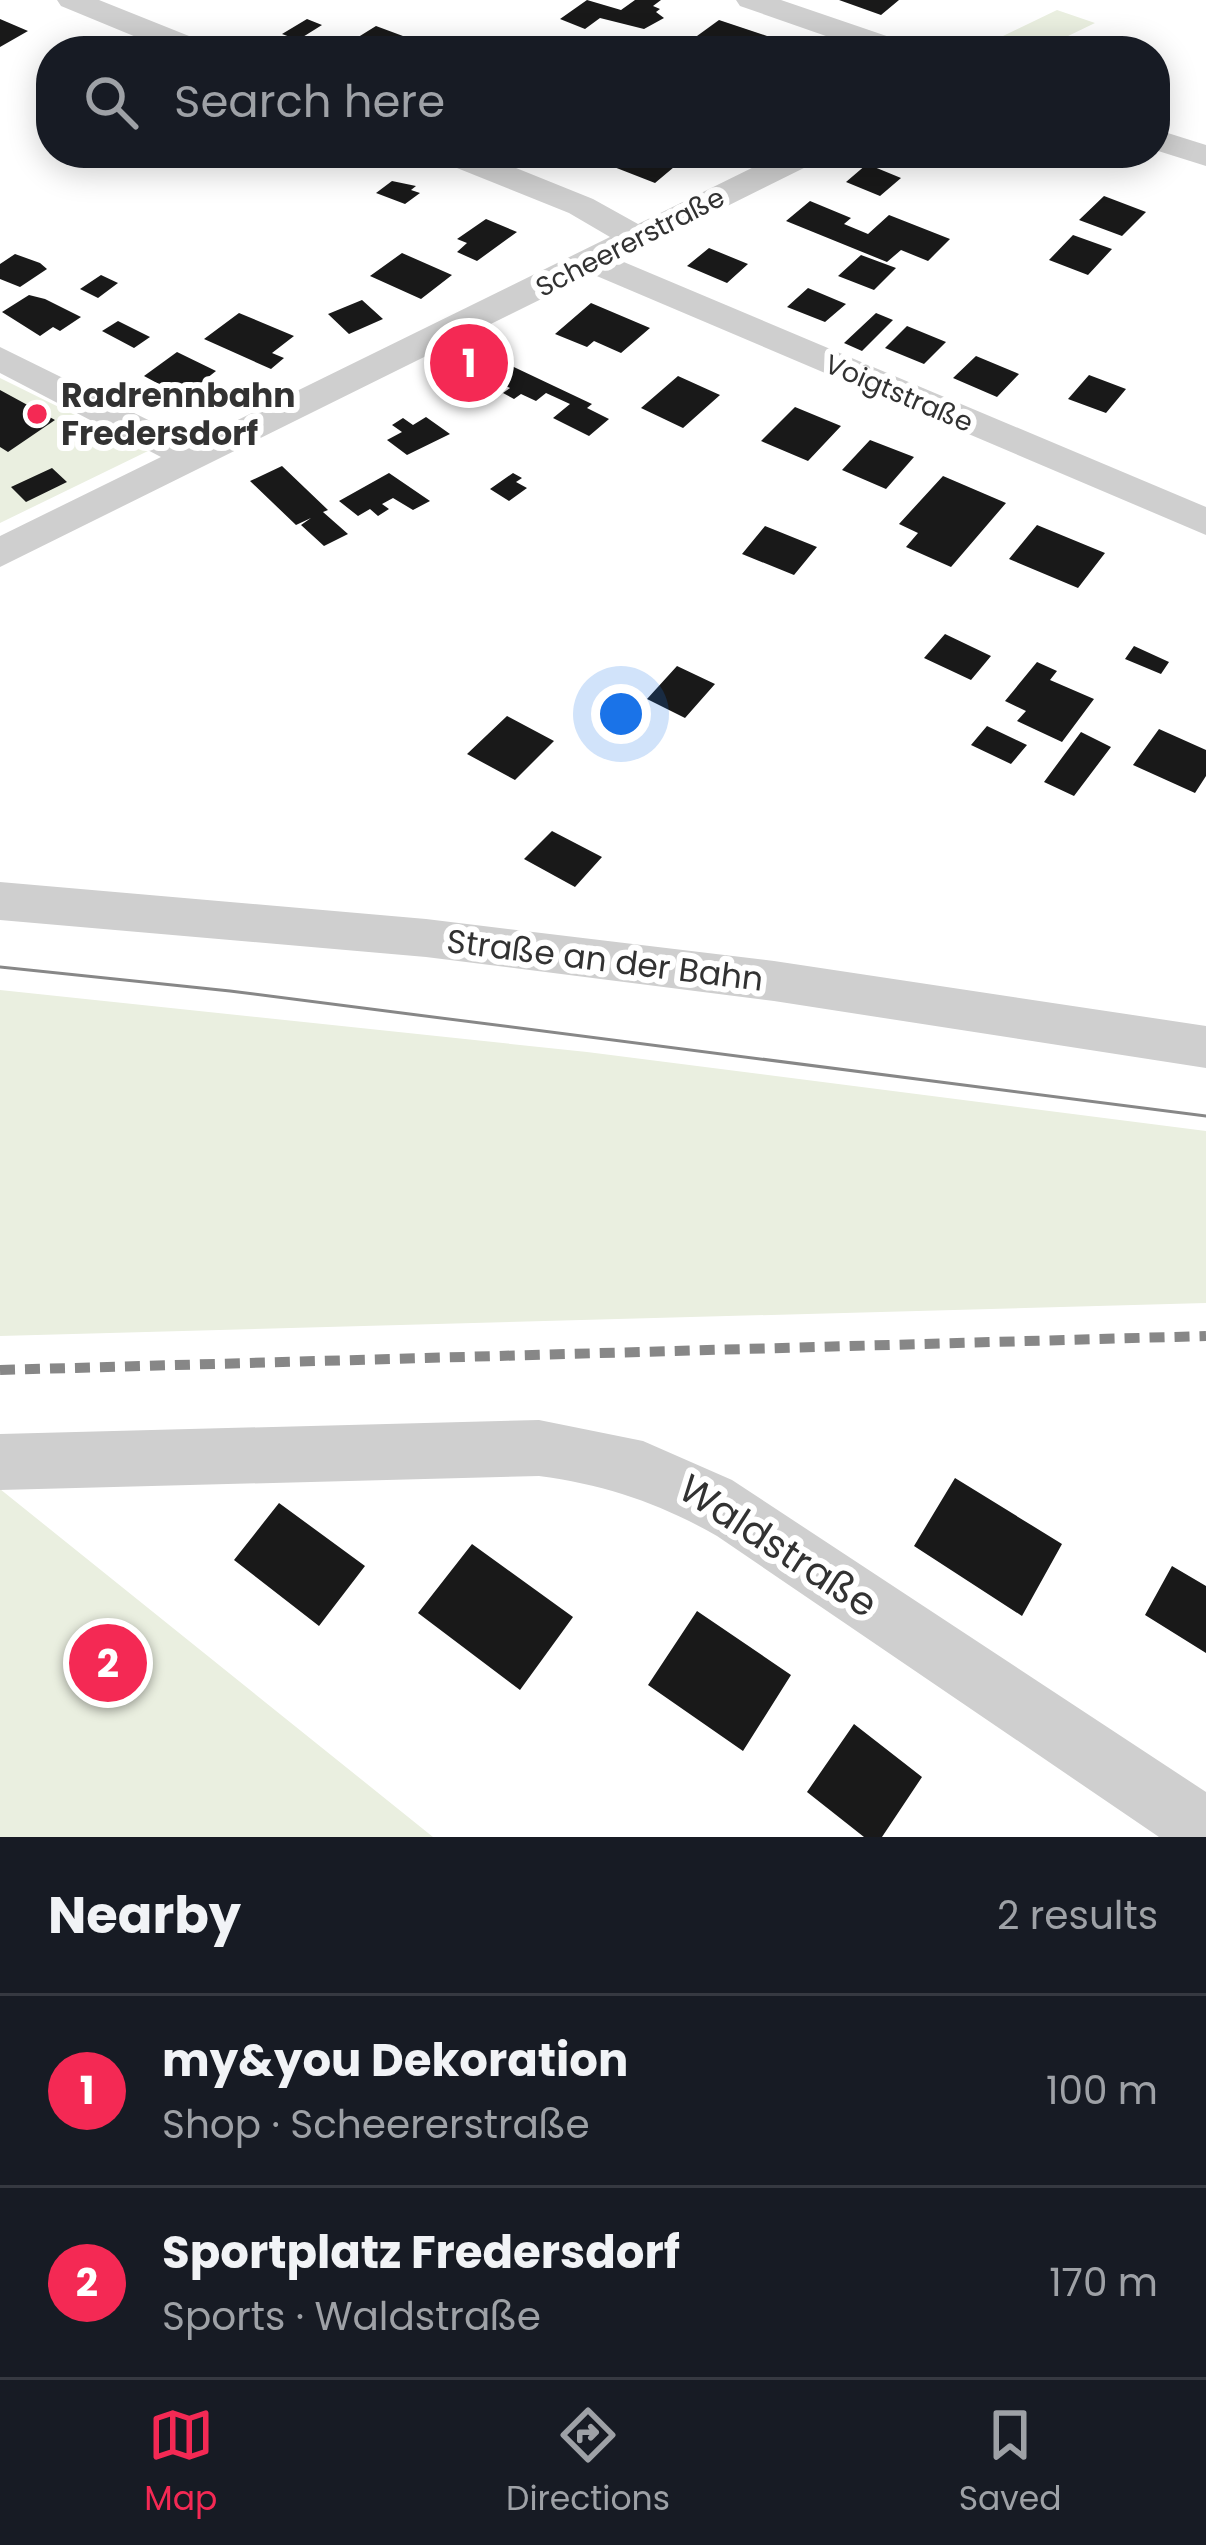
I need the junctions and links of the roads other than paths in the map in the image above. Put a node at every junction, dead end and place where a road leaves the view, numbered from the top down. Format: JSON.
{"nodes":[{"id":1,"x":72,"y":0,"type":"edge"},
{"id":2,"x":751,"y":0,"type":"edge"},
{"id":3,"x":161,"y":36,"type":"edge"},
{"id":4,"x":855,"y":36,"type":"edge"},
{"id":5,"x":1170,"y":144,"type":"edge"},
{"id":6,"x":1206,"y":156,"type":"edge"},
{"id":7,"x":486,"y":168,"type":"edge"},
{"id":8,"x":778,"y":168,"type":"edge"},
{"id":9,"x":638,"y":238,"type":"junction"},
{"id":10,"x":595,"y":260,"type":"junction"},
{"id":11,"x":0,"y":358,"type":"edge"},
{"id":12,"x":193,"y":458,"type":"junction"},
{"id":13,"x":1206,"y":522,"type":"edge"},
{"id":14,"x":0,"y":553,"type":"edge"},
{"id":15,"x":0,"y":902,"type":"edge"},
{"id":16,"x":1206,"y":1047,"type":"edge"},
{"id":17,"x":0,"y":1462,"type":"edge"},
{"id":18,"x":1206,"y":1830,"type":"edge"}],
"edges":[{"from":1,"to":3,"type":"street"},
{"from":2,"to":4,"type":"street"},
{"from":5,"to":6,"type":"street"},
{"from":7,"to":9,"type":"street"},
{"from":8,"to":9,"type":"street","name":"Scheererstraße"},
{"from":9,"to":10,"type":"street","name":"Scheererstraße"},
{"from":10,"to":12,"type":"street","name":"Scheererstraße"},
{"from":10,"to":13,"type":"street","name":"Voigtstraße"},
{"from":11,"to":12,"type":"street"},
{"from":12,"to":14,"type":"street","name":"Scheererstraße"},
{"from":15,"to":16,"type":"street","name":"Straße an der Bahn"},
{"from":17,"to":18,"type":"street","name":"Waldstraße"}]}
